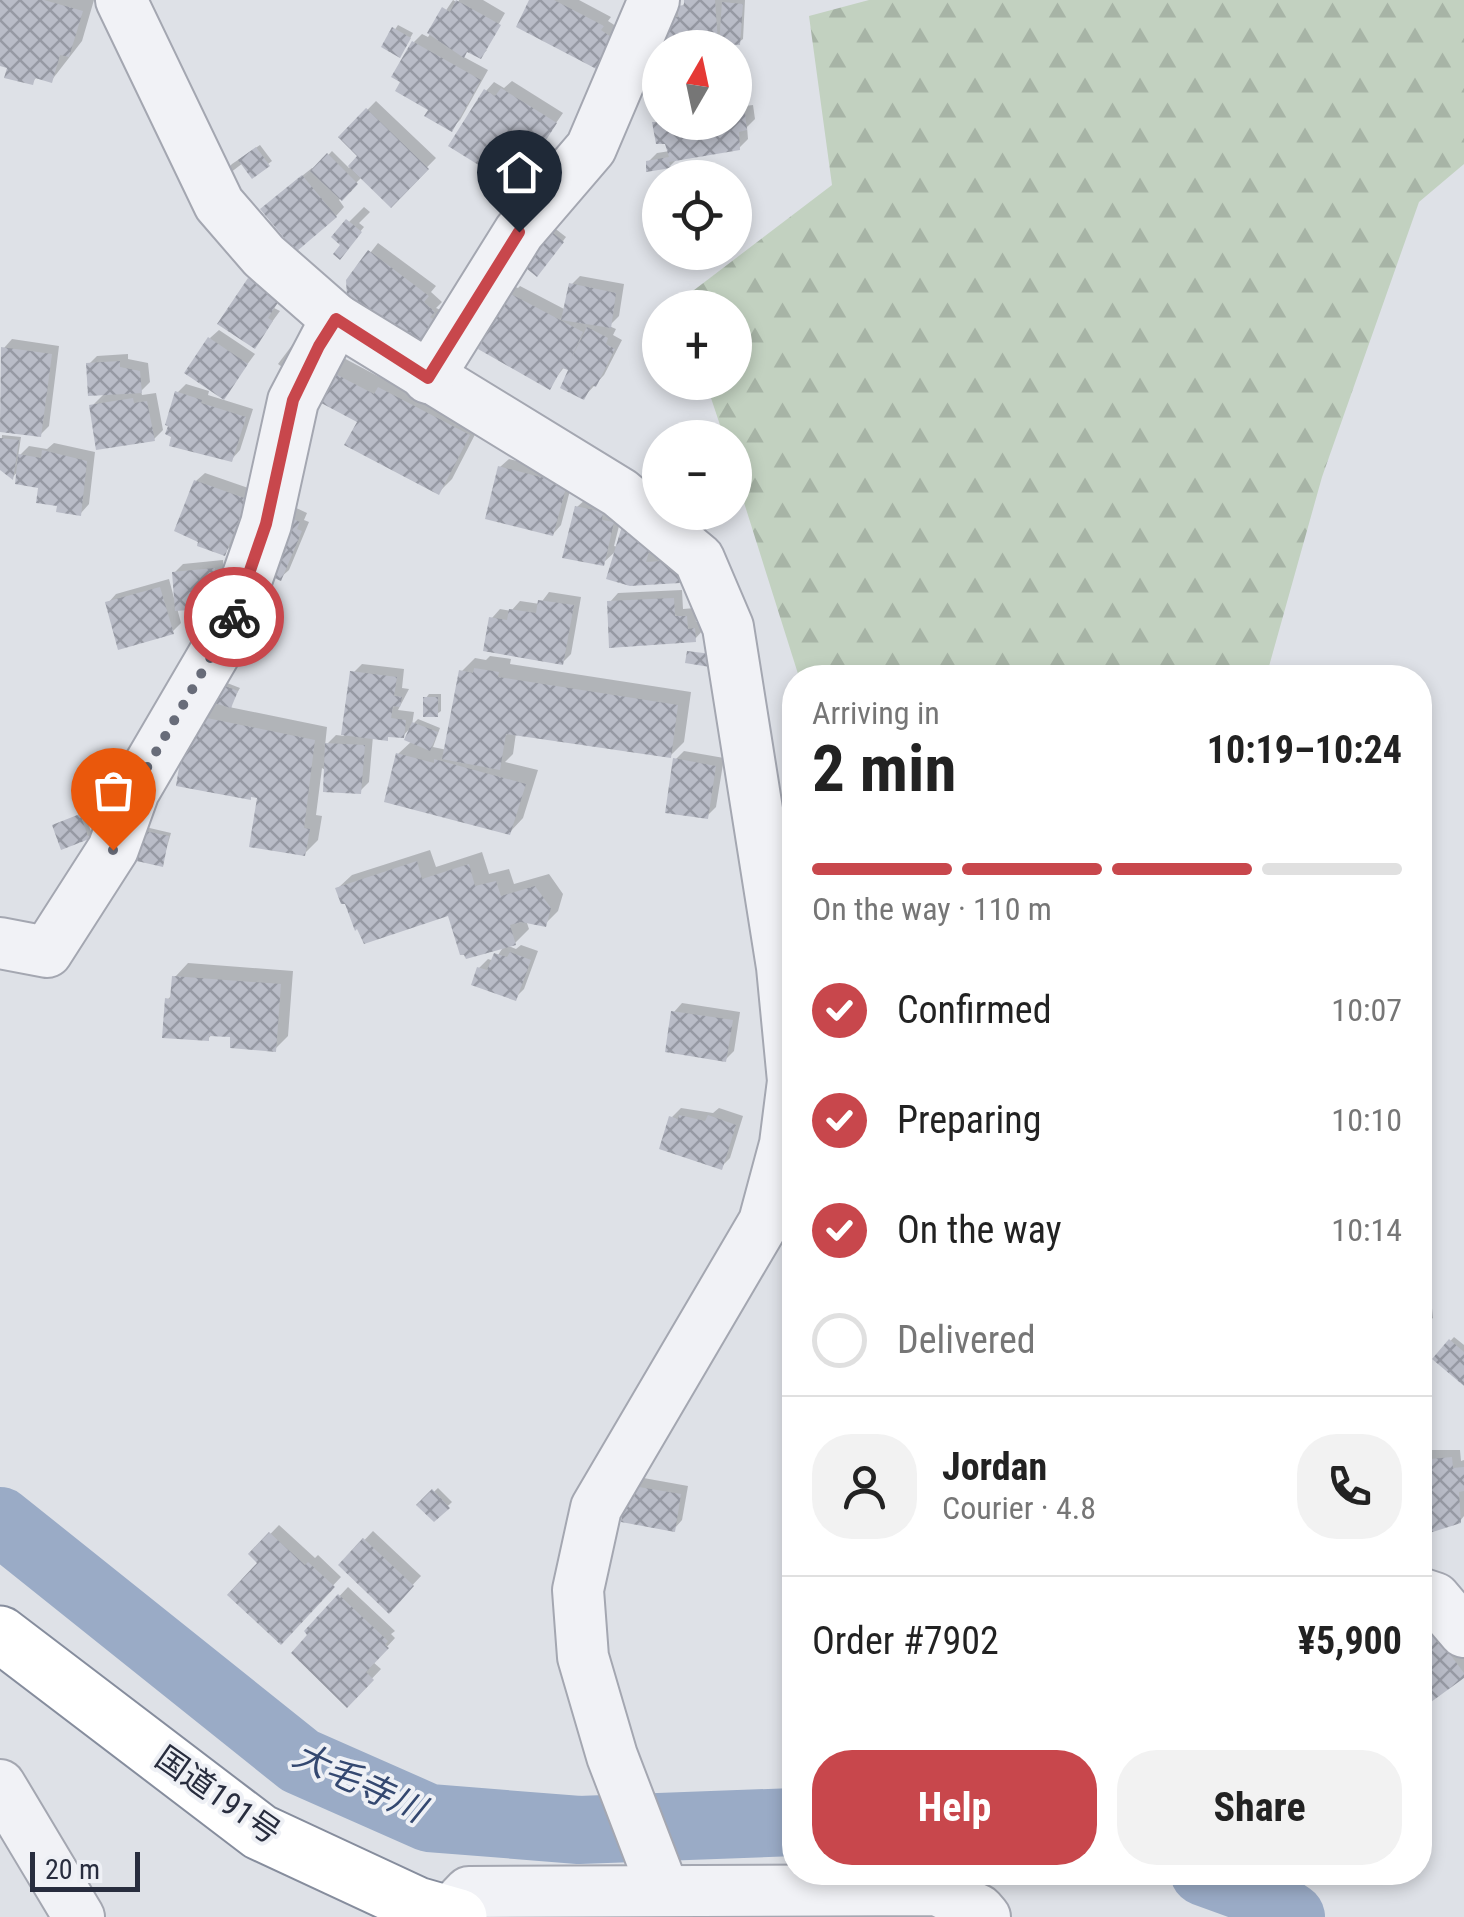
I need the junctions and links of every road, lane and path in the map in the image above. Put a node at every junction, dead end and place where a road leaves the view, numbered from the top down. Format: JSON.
{"nodes":[{"id":1,"x":121,"y":0,"type":"edge"},
{"id":2,"x":654,"y":0,"type":"edge"},
{"id":3,"x":336,"y":319,"type":"junction"},
{"id":4,"x":428,"y":378,"type":"junction"},
{"id":5,"x":754,"y":780,"type":"junction"},
{"id":6,"x":782,"y":801,"type":"edge"},
{"id":7,"x":0,"y":943,"type":"edge"},
{"id":8,"x":782,"y":967,"type":"edge"},
{"id":9,"x":782,"y":1148,"type":"edge"},
{"id":10,"x":1432,"y":1597,"type":"edge"},
{"id":11,"x":1464,"y":1632,"type":"edge"},
{"id":12,"x":0,"y":1634,"type":"edge"},
{"id":13,"x":0,"y":1785,"type":"edge"},
{"id":14,"x":657,"y":1876,"type":"junction"},
{"id":15,"x":782,"y":1882,"type":"edge"},
{"id":16,"x":837,"y":1885,"type":"edge"},
{"id":17,"x":453,"y":1915,"type":"edge"},
{"id":18,"x":79,"y":1917,"type":"edge"},
{"id":19,"x":985,"y":1917,"type":"edge"}],
"edges":[{"from":1,"to":3,"type":"street"},
{"from":2,"to":4,"type":"street"},
{"from":3,"to":4,"type":"street"},
{"from":3,"to":7,"type":"street"},
{"from":4,"to":5,"type":"street"},
{"from":5,"to":6,"type":"street"},
{"from":5,"to":8,"type":"street"},
{"from":9,"to":14,"type":"street"},
{"from":10,"to":11,"type":"street"},
{"from":12,"to":17,"type":"highway","name":"国道191号"},
{"from":13,"to":18,"type":"street"},
{"from":14,"to":15,"type":"street"},
{"from":14,"to":17,"type":"street"},
{"from":16,"to":19,"type":"street"}]}
